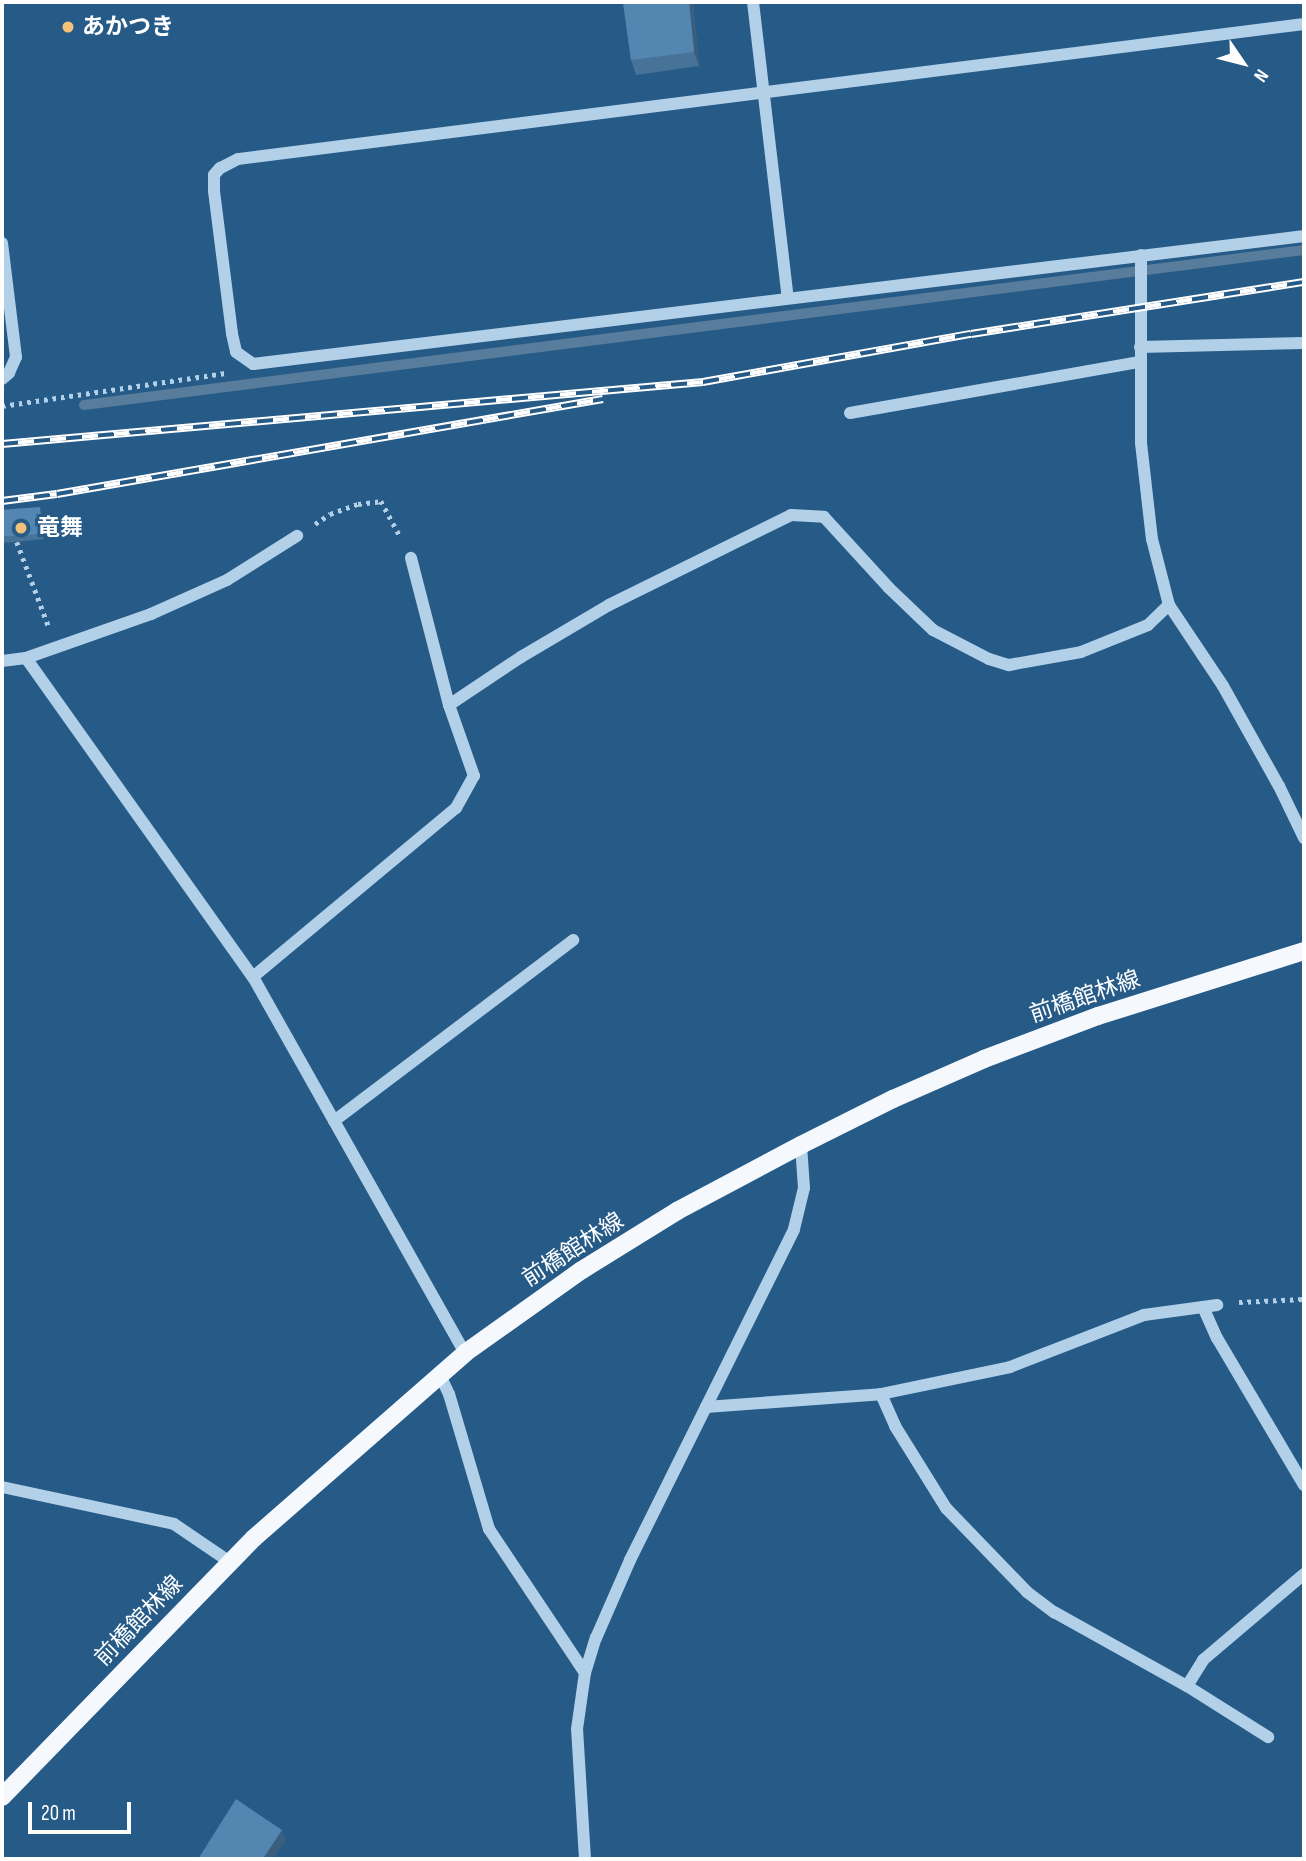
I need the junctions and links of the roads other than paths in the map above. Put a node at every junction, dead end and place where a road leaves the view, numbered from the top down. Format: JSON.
{"nodes":[{"id":1,"x":753,"y":2,"type":"edge"},
{"id":2,"x":1304,"y":24,"type":"edge"},
{"id":3,"x":765,"y":94,"type":"junction"},
{"id":4,"x":1304,"y":236,"type":"edge"},
{"id":5,"x":2,"y":243,"type":"edge"},
{"id":6,"x":1141,"y":255,"type":"junction"},
{"id":7,"x":788,"y":298,"type":"junction"},
{"id":8,"x":1304,"y":342,"type":"edge"},
{"id":9,"x":1140,"y":347,"type":"junction"},
{"id":10,"x":1140,"y":362,"type":"junction"},
{"id":11,"x":2,"y":379,"type":"edge"},
{"id":12,"x":850,"y":413,"type":"dead end"},
{"id":13,"x":297,"y":536,"type":"road end"},
{"id":14,"x":411,"y":558,"type":"road end"},
{"id":15,"x":1169,"y":605,"type":"junction"},
{"id":16,"x":26,"y":658,"type":"junction"},
{"id":17,"x":2,"y":661,"type":"edge"},
{"id":18,"x":449,"y":705,"type":"junction"},
{"id":19,"x":1304,"y":838,"type":"edge"},
{"id":20,"x":573,"y":940,"type":"dead end"},
{"id":21,"x":1304,"y":951,"type":"edge"},
{"id":22,"x":253,"y":977,"type":"junction"},
{"id":23,"x":334,"y":1121,"type":"junction"},
{"id":24,"x":801,"y":1146,"type":"junction"},
{"id":25,"x":1217,"y":1305,"type":"road end"},
{"id":26,"x":1203,"y":1307,"type":"junction"},
{"id":27,"x":465,"y":1353,"type":"junction"},
{"id":28,"x":440,"y":1375,"type":"junction"},
{"id":29,"x":881,"y":1394,"type":"junction"},
{"id":30,"x":706,"y":1407,"type":"junction"},
{"id":31,"x":1304,"y":1485,"type":"edge"},
{"id":32,"x":2,"y":1487,"type":"edge"},
{"id":33,"x":230,"y":1562,"type":"junction"},
{"id":34,"x":1304,"y":1574,"type":"edge"},
{"id":35,"x":585,"y":1673,"type":"junction"},
{"id":36,"x":1187,"y":1686,"type":"junction"},
{"id":37,"x":1268,"y":1737,"type":"dead end"},
{"id":38,"x":2,"y":1797,"type":"edge"},
{"id":39,"x":585,"y":1859,"type":"edge"}],
"edges":[{"from":1,"to":3,"type":"street"},
{"from":2,"to":3,"type":"street"},
{"from":3,"to":7,"type":"street"},
{"from":3,"to":7,"type":"street"},
{"from":4,"to":6,"type":"street"},
{"from":5,"to":11,"type":"street"},
{"from":6,"to":7,"type":"street"},
{"from":6,"to":9,"type":"street"},
{"from":8,"to":9,"type":"street"},
{"from":9,"to":10,"type":"street"},
{"from":10,"to":12,"type":"street"},
{"from":10,"to":15,"type":"street"},
{"from":13,"to":16,"type":"street"},
{"from":14,"to":18,"type":"street"},
{"from":15,"to":18,"type":"street"},
{"from":15,"to":19,"type":"street"},
{"from":16,"to":17,"type":"street"},
{"from":16,"to":22,"type":"street"},
{"from":18,"to":22,"type":"street"},
{"from":20,"to":23,"type":"street"},
{"from":21,"to":24,"type":"main road","name":"前橋館林線"},
{"from":22,"to":23,"type":"street"},
{"from":23,"to":27,"type":"street"},
{"from":24,"to":27,"type":"main road","name":"前橋館林線"},
{"from":24,"to":30,"type":"street"},
{"from":25,"to":26,"type":"street"},
{"from":26,"to":29,"type":"street"},
{"from":26,"to":31,"type":"street"},
{"from":27,"to":28,"type":"main road","name":"前橋館林線"},
{"from":28,"to":33,"type":"main road","name":"前橋館林線"},
{"from":28,"to":35,"type":"street"},
{"from":29,"to":30,"type":"street"},
{"from":29,"to":36,"type":"street"},
{"from":30,"to":35,"type":"street"},
{"from":32,"to":33,"type":"street"},
{"from":33,"to":38,"type":"main road","name":"前橋館林線"},
{"from":34,"to":36,"type":"street"},
{"from":35,"to":39,"type":"street"},
{"from":36,"to":37,"type":"street"}]}
